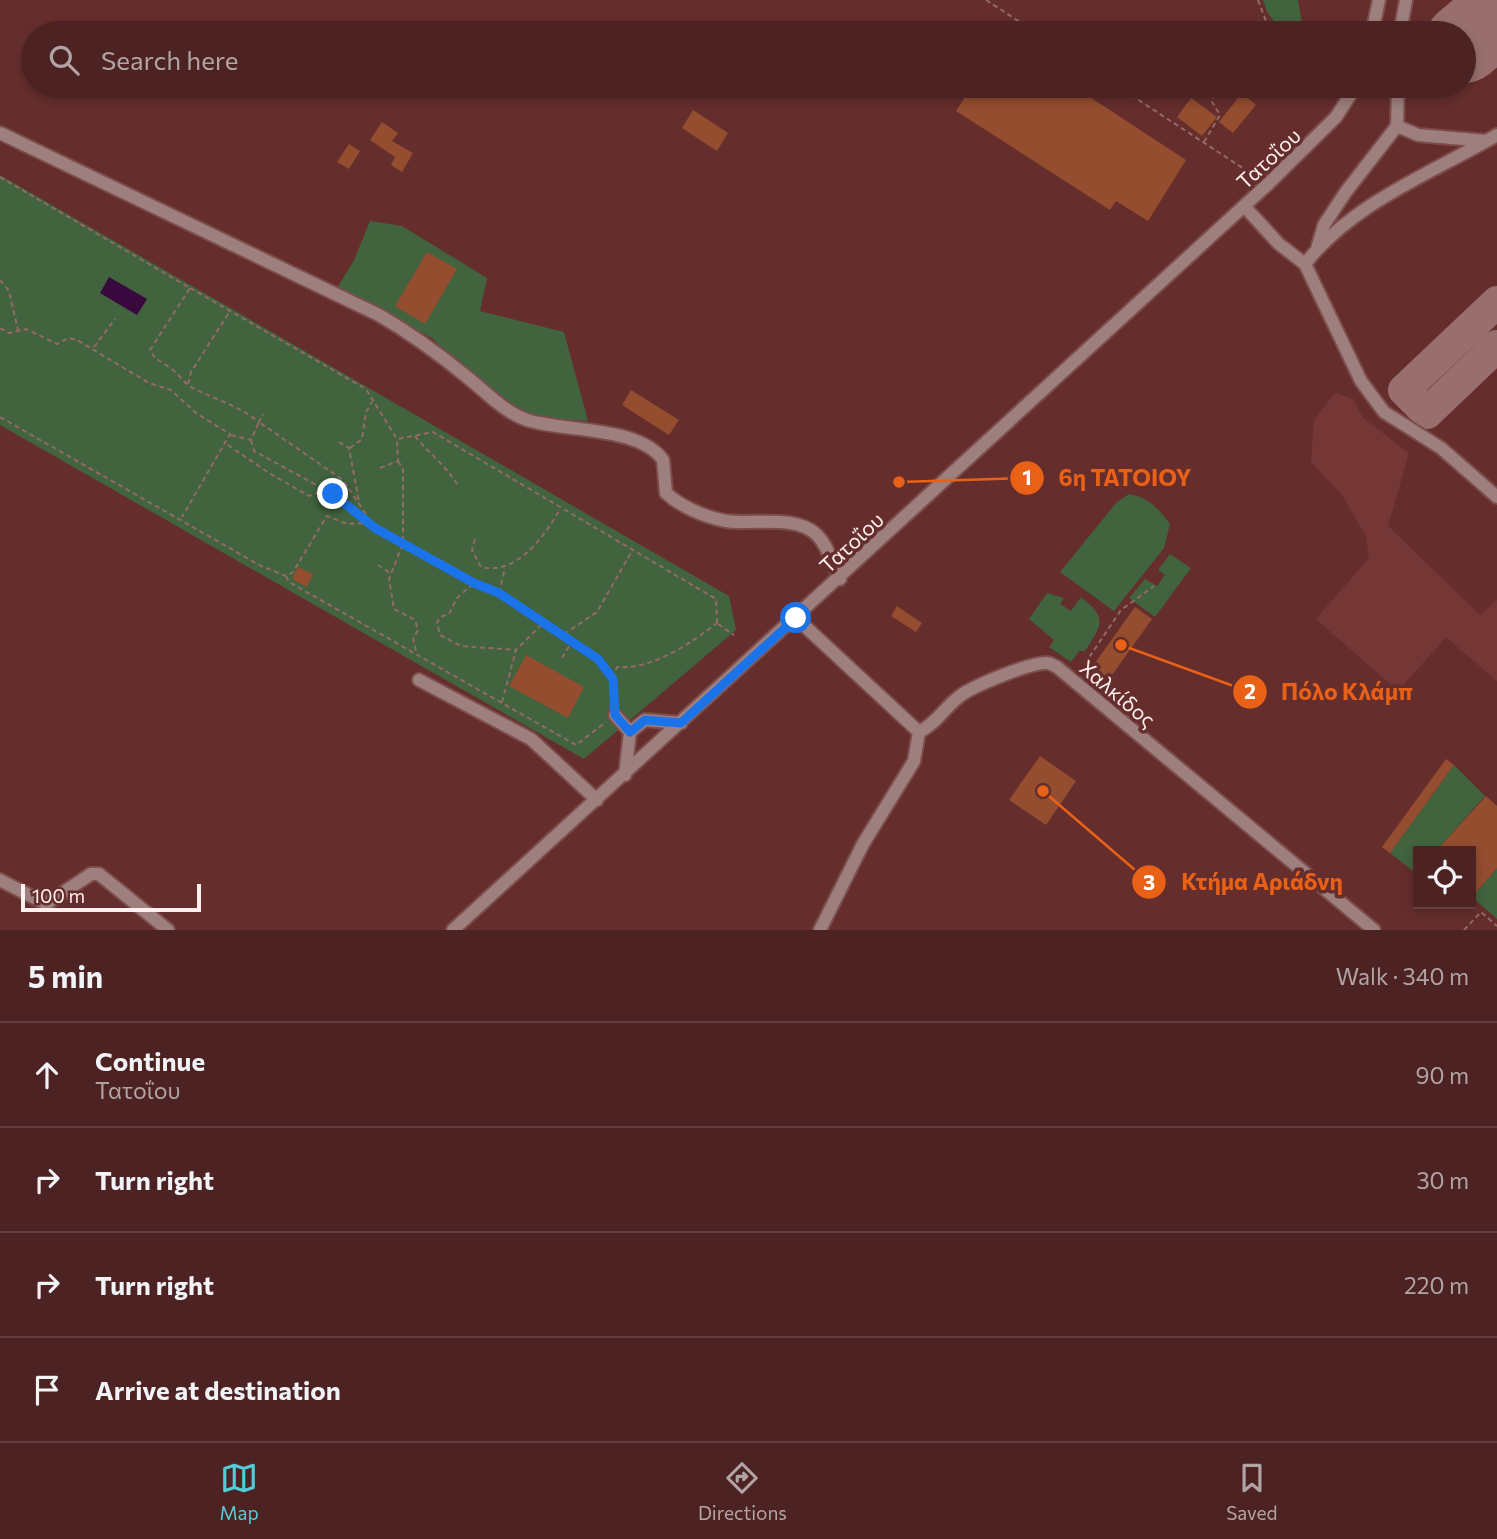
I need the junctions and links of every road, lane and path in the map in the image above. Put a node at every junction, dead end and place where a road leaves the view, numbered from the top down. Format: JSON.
{"nodes":[{"id":1,"x":986,"y":0,"type":"edge"},
{"id":2,"x":1258,"y":0,"type":"edge"},
{"id":3,"x":1379,"y":0,"type":"edge"},
{"id":4,"x":1406,"y":0,"type":"edge"},
{"id":5,"x":1018,"y":21,"type":"edge"},
{"id":6,"x":1266,"y":21,"type":"edge"},
{"id":7,"x":1374,"y":21,"type":"edge"},
{"id":8,"x":1402,"y":21,"type":"edge"},
{"id":9,"x":1135,"y":98,"type":"edge"},
{"id":10,"x":1212,"y":98,"type":"edge"},
{"id":11,"x":1348,"y":98,"type":"edge"},
{"id":12,"x":1398,"y":98,"type":"edge"},
{"id":13,"x":1397,"y":126,"type":"junction"},
{"id":14,"x":0,"y":133,"type":"edge"},
{"id":15,"x":1491,"y":138,"type":"edge"},
{"id":16,"x":1204,"y":143,"type":"junction"},
{"id":17,"x":0,"y":177,"type":"edge"},
{"id":18,"x":1268,"y":184,"type":"junction"},
{"id":19,"x":1244,"y":206,"type":"junction"},
{"id":20,"x":1317,"y":250,"type":"junction"},
{"id":21,"x":1305,"y":264,"type":"junction"},
{"id":22,"x":0,"y":280,"type":"edge"},
{"id":23,"x":190,"y":288,"type":"junction"},
{"id":24,"x":230,"y":311,"type":"junction"},
{"id":25,"x":115,"y":319,"type":"dead end"},
{"id":26,"x":0,"y":328,"type":"edge"},
{"id":27,"x":19,"y":331,"type":"junction"},
{"id":28,"x":93,"y":348,"type":"junction"},
{"id":29,"x":188,"y":386,"type":"junction"},
{"id":30,"x":372,"y":401,"type":"junction"},
{"id":31,"x":263,"y":414,"type":"dead end"},
{"id":32,"x":0,"y":417,"type":"edge"},
{"id":33,"x":259,"y":422,"type":"junction"},
{"id":34,"x":230,"y":435,"type":"junction"},
{"id":35,"x":414,"y":436,"type":"junction"},
{"id":36,"x":397,"y":439,"type":"junction"},
{"id":37,"x":251,"y":440,"type":"junction"},
{"id":38,"x":339,"y":442,"type":"dead end"},
{"id":39,"x":227,"y":444,"type":"junction"},
{"id":40,"x":349,"y":448,"type":"junction"},
{"id":41,"x":398,"y":461,"type":"junction"},
{"id":42,"x":380,"y":468,"type":"dead end"},
{"id":43,"x":458,"y":486,"type":"dead end"},
{"id":44,"x":319,"y":487,"type":"junction"},
{"id":45,"x":1497,"y":497,"type":"edge"},
{"id":46,"x":359,"y":503,"type":"junction"},
{"id":47,"x":561,"y":509,"type":"junction"},
{"id":48,"x":182,"y":518,"type":"junction"},
{"id":49,"x":375,"y":528,"type":"junction"},
{"id":50,"x":475,"y":539,"type":"dead end"},
{"id":51,"x":403,"y":543,"type":"junction"},
{"id":52,"x":632,"y":550,"type":"junction"},
{"id":53,"x":378,"y":565,"type":"dead end"},
{"id":54,"x":505,"y":567,"type":"junction"},
{"id":55,"x":391,"y":574,"type":"junction"},
{"id":56,"x":286,"y":576,"type":"junction"},
{"id":57,"x":840,"y":579,"type":"junction"},
{"id":58,"x":474,"y":583,"type":"junction"},
{"id":59,"x":1154,"y":586,"type":"dead end"},
{"id":60,"x":499,"y":593,"type":"junction"},
{"id":61,"x":796,"y":618,"type":"junction"},
{"id":62,"x":543,"y":623,"type":"junction"},
{"id":63,"x":717,"y":623,"type":"junction"},
{"id":64,"x":563,"y":634,"type":"junction"},
{"id":65,"x":734,"y":635,"type":"dead end"},
{"id":66,"x":571,"y":642,"type":"junction"},
{"id":67,"x":516,"y":650,"type":"junction"},
{"id":68,"x":417,"y":655,"type":"junction"},
{"id":69,"x":562,"y":659,"type":"dead end"},
{"id":70,"x":613,"y":679,"type":"junction"},
{"id":71,"x":419,"y":680,"type":"dead end"},
{"id":72,"x":1074,"y":681,"type":"junction"},
{"id":73,"x":502,"y":703,"type":"junction"},
{"id":74,"x":615,"y":715,"type":"junction"},
{"id":75,"x":681,"y":723,"type":"junction"},
{"id":76,"x":630,"y":732,"type":"junction"},
{"id":77,"x":919,"y":732,"type":"junction"},
{"id":78,"x":625,"y":775,"type":"junction"},
{"id":79,"x":597,"y":800,"type":"junction"},
{"id":80,"x":0,"y":880,"type":"edge"},
{"id":81,"x":1497,"y":926,"type":"edge"},
{"id":82,"x":168,"y":930,"type":"edge"},
{"id":83,"x":453,"y":930,"type":"edge"},
{"id":84,"x":820,"y":930,"type":"edge"},
{"id":85,"x":1374,"y":930,"type":"edge"},
{"id":86,"x":1464,"y":930,"type":"edge"}],
"edges":[{"from":1,"to":5,"type":"path"},
{"from":2,"to":6,"type":"path"},
{"from":3,"to":7,"type":"street"},
{"from":4,"to":8,"type":"street"},
{"from":9,"to":16,"type":"path"},
{"from":10,"to":16,"type":"path"},
{"from":11,"to":18,"type":"street","name":"Τατοΐου"},
{"from":12,"to":13,"type":"street"},
{"from":13,"to":15,"type":"street"},
{"from":13,"to":20,"type":"street"},
{"from":14,"to":57,"type":"street"},
{"from":15,"to":20,"type":"street"},
{"from":16,"to":18,"type":"path"},
{"from":17,"to":23,"type":"path"},
{"from":18,"to":19,"type":"street","name":"Τατοΐου"},
{"from":19,"to":21,"type":"street"},
{"from":19,"to":57,"type":"street","name":"Τατοΐου"},
{"from":20,"to":21,"type":"street"},
{"from":21,"to":45,"type":"street"},
{"from":22,"to":27,"type":"path"},
{"from":23,"to":24,"type":"path"},
{"from":23,"to":29,"type":"path"},
{"from":24,"to":29,"type":"path"},
{"from":24,"to":30,"type":"path"},
{"from":25,"to":28,"type":"path"},
{"from":26,"to":27,"type":"path"},
{"from":27,"to":28,"type":"path"},
{"from":28,"to":34,"type":"path"},
{"from":29,"to":33,"type":"path"},
{"from":30,"to":36,"type":"path"},
{"from":30,"to":40,"type":"path"},
{"from":31,"to":33,"type":"path"},
{"from":32,"to":48,"type":"path"},
{"from":33,"to":37,"type":"path"},
{"from":33,"to":46,"type":"path"},
{"from":34,"to":37,"type":"path"},
{"from":34,"to":39,"type":"path"},
{"from":35,"to":36,"type":"path"},
{"from":35,"to":43,"type":"path"},
{"from":35,"to":47,"type":"path"},
{"from":36,"to":41,"type":"path"},
{"from":37,"to":44,"type":"path"},
{"from":38,"to":40,"type":"path"},
{"from":39,"to":44,"type":"path"},
{"from":39,"to":48,"type":"path"},
{"from":40,"to":46,"type":"path"},
{"from":41,"to":42,"type":"path"},
{"from":41,"to":51,"type":"path"},
{"from":44,"to":49,"type":"path"},
{"from":46,"to":49,"type":"path"},
{"from":47,"to":52,"type":"path"},
{"from":47,"to":54,"type":"path"},
{"from":48,"to":56,"type":"path"},
{"from":49,"to":51,"type":"path"},
{"from":49,"to":56,"type":"path"},
{"from":50,"to":54,"type":"path"},
{"from":51,"to":55,"type":"path"},
{"from":51,"to":58,"type":"path"},
{"from":52,"to":63,"type":"path"},
{"from":52,"to":64,"type":"path"},
{"from":53,"to":55,"type":"path"},
{"from":54,"to":60,"type":"path"},
{"from":55,"to":68,"type":"path"},
{"from":56,"to":68,"type":"path"},
{"from":57,"to":61,"type":"street","name":"Τατοΐου"},
{"from":58,"to":60,"type":"path"},
{"from":58,"to":67,"type":"path"},
{"from":59,"to":72,"type":"path"},
{"from":60,"to":62,"type":"path"},
{"from":61,"to":75,"type":"street","name":"Τατοΐου"},
{"from":61,"to":77,"type":"street"},
{"from":62,"to":64,"type":"path"},
{"from":62,"to":67,"type":"path"},
{"from":63,"to":65,"type":"path"},
{"from":63,"to":70,"type":"path"},
{"from":64,"to":66,"type":"path"},
{"from":66,"to":69,"type":"path"},
{"from":66,"to":70,"type":"path"},
{"from":67,"to":73,"type":"path"},
{"from":68,"to":73,"type":"path"},
{"from":70,"to":74,"type":"path"},
{"from":71,"to":79,"type":"street"},
{"from":72,"to":77,"type":"street","name":"Χαλκίδος"},
{"from":72,"to":85,"type":"street","name":"Χαλκίδος"},
{"from":73,"to":74,"type":"path"},
{"from":74,"to":76,"type":"street"},
{"from":75,"to":76,"type":"street"},
{"from":75,"to":78,"type":"street","name":"Τατοΐου"},
{"from":76,"to":78,"type":"street"},
{"from":77,"to":84,"type":"street"},
{"from":78,"to":79,"type":"street","name":"Τατοΐου"},
{"from":79,"to":83,"type":"street","name":"Τατοΐου"},
{"from":80,"to":82,"type":"street"},
{"from":81,"to":86,"type":"path"}]}
